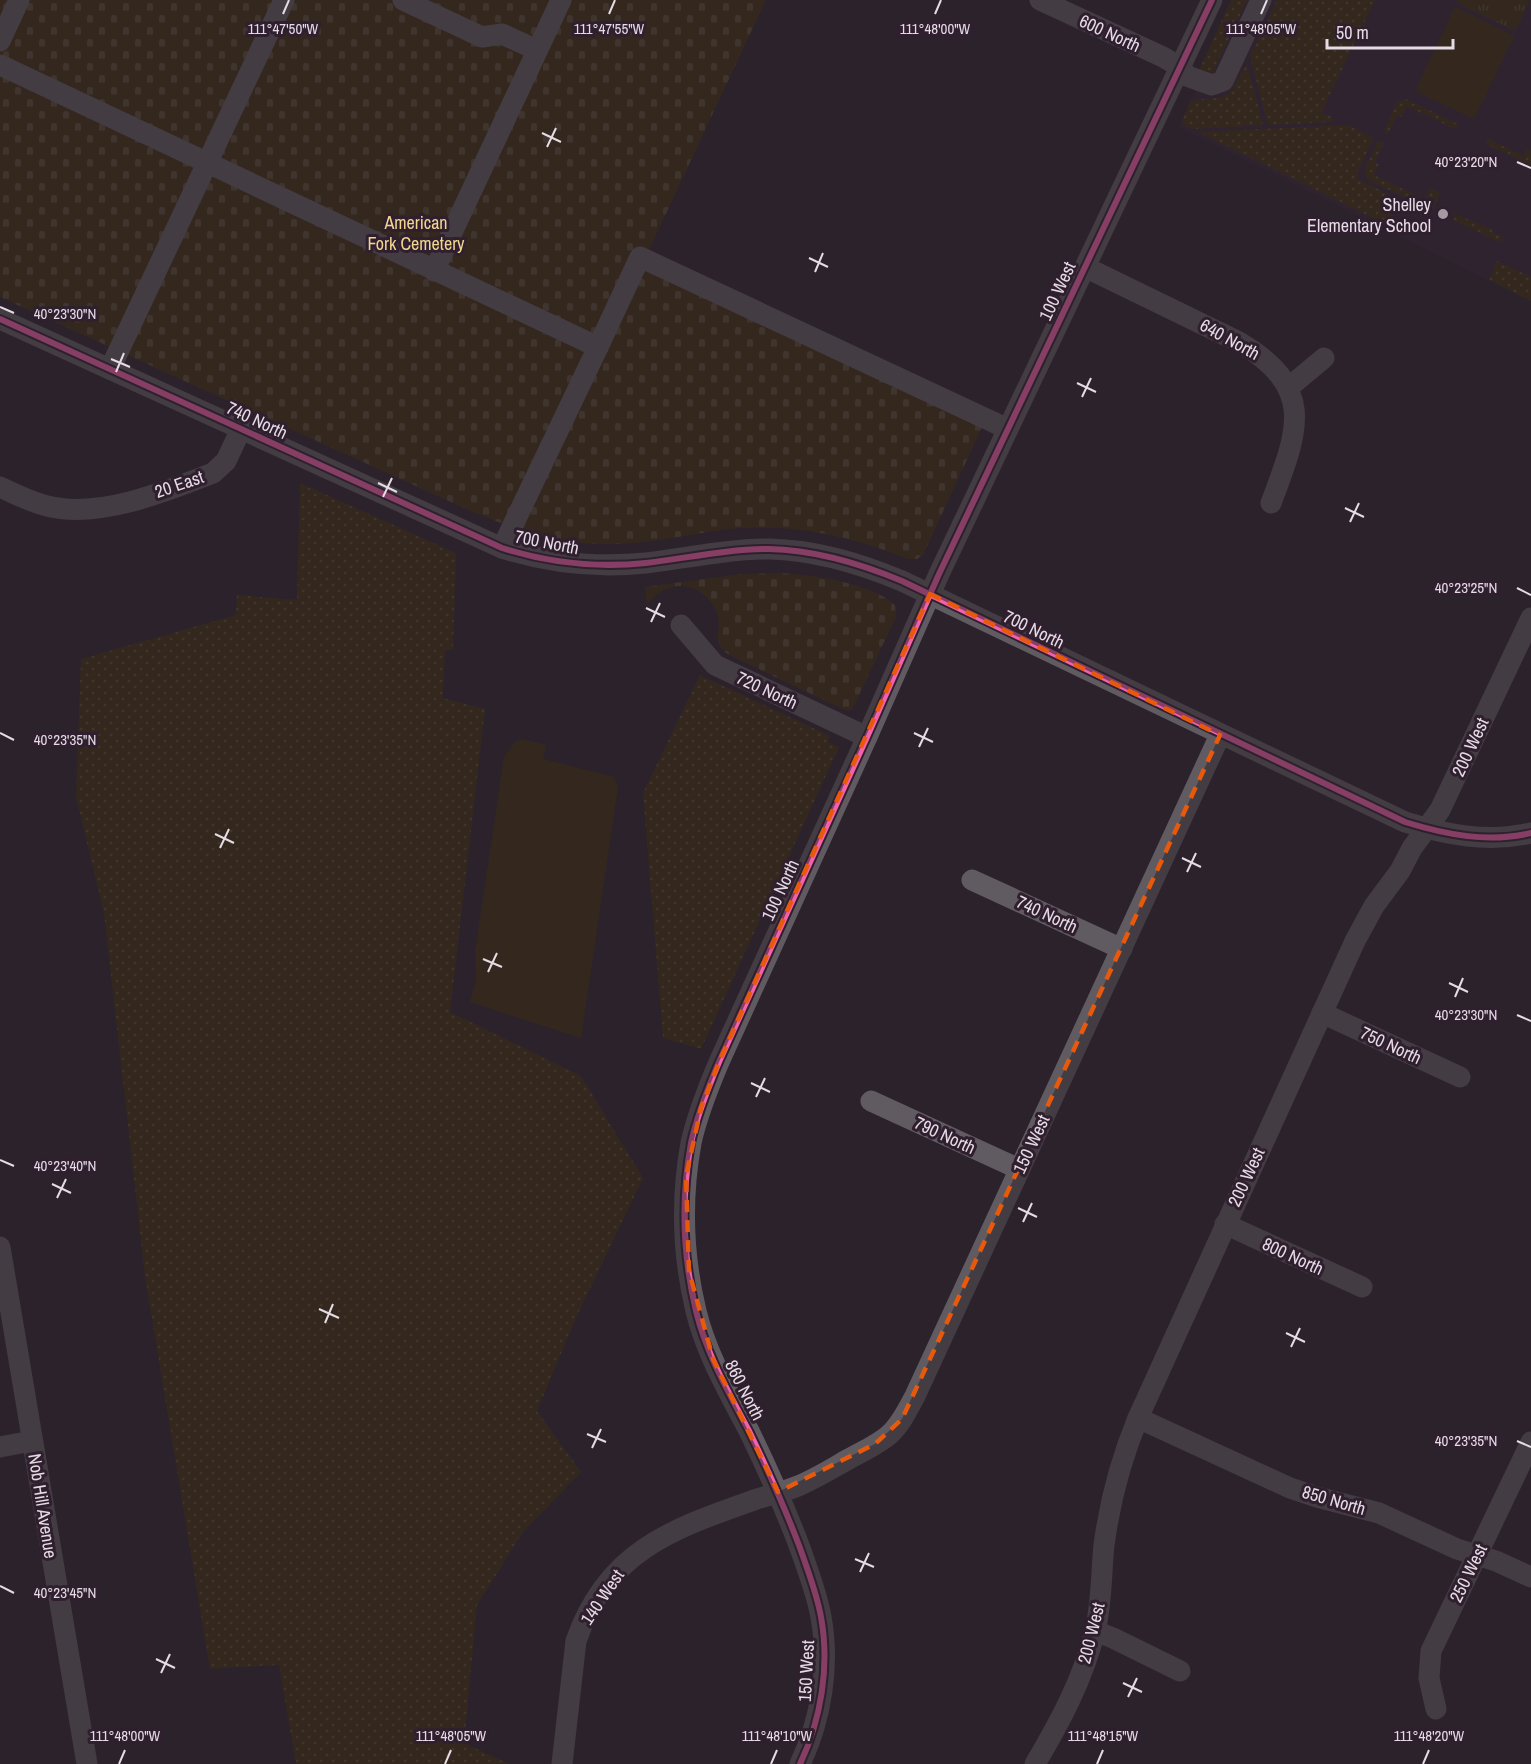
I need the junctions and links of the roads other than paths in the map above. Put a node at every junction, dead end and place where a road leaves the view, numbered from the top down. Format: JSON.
{"nodes":[{"id":1,"x":19,"y":0,"type":"edge"},
{"id":2,"x":284,"y":0,"type":"edge"},
{"id":3,"x":403,"y":0,"type":"edge"},
{"id":4,"x":561,"y":0,"type":"edge"},
{"id":5,"x":1040,"y":0,"type":"edge"},
{"id":6,"x":1212,"y":0,"type":"edge"},
{"id":7,"x":1262,"y":0,"type":"edge"},
{"id":8,"x":0,"y":41,"type":"edge"},
{"id":9,"x":537,"y":50,"type":"junction"},
{"id":10,"x":0,"y":65,"type":"edge"},
{"id":11,"x":1180,"y":67,"type":"junction"},
{"id":12,"x":206,"y":163,"type":"junction"},
{"id":13,"x":1085,"y":267,"type":"junction"},
{"id":14,"x":434,"y":271,"type":"junction"},
{"id":15,"x":0,"y":319,"type":"edge"},
{"id":16,"x":598,"y":347,"type":"junction"},
{"id":17,"x":1324,"y":358,"type":"dead end"},
{"id":18,"x":110,"y":369,"type":"junction"},
{"id":19,"x":1288,"y":388,"type":"junction"},
{"id":20,"x":241,"y":429,"type":"junction"},
{"id":21,"x":1008,"y":429,"type":"junction"},
{"id":22,"x":0,"y":487,"type":"edge"},
{"id":23,"x":1271,"y":502,"type":"dead end"},
{"id":24,"x":502,"y":548,"type":"junction"},
{"id":25,"x":930,"y":594,"type":"junction"},
{"id":26,"x":1531,"y":618,"type":"edge"},
{"id":27,"x":681,"y":624,"type":"dead end"},
{"id":28,"x":1220,"y":735,"type":"junction"},
{"id":29,"x":867,"y":737,"type":"junction"},
{"id":30,"x":1426,"y":829,"type":"junction"},
{"id":31,"x":1531,"y":833,"type":"edge"},
{"id":32,"x":972,"y":880,"type":"dead end"},
{"id":33,"x":1122,"y":949,"type":"junction"},
{"id":34,"x":1322,"y":1013,"type":"junction"},
{"id":35,"x":1460,"y":1077,"type":"dead end"},
{"id":36,"x":871,"y":1101,"type":"dead end"},
{"id":37,"x":1019,"y":1169,"type":"junction"},
{"id":38,"x":684,"y":1206,"type":"joint"},
{"id":39,"x":1225,"y":1224,"type":"junction"},
{"id":40,"x":0,"y":1248,"type":"edge"},
{"id":41,"x":1362,"y":1287,"type":"dead end"},
{"id":42,"x":1138,"y":1418,"type":"junction"},
{"id":43,"x":32,"y":1441,"type":"junction"},
{"id":44,"x":1531,"y":1442,"type":"edge"},
{"id":45,"x":0,"y":1447,"type":"edge"},
{"id":46,"x":778,"y":1492,"type":"junction"},
{"id":47,"x":1477,"y":1554,"type":"junction"},
{"id":48,"x":1531,"y":1577,"type":"edge"},
{"id":49,"x":811,"y":1578,"type":"joint"},
{"id":50,"x":1095,"y":1631,"type":"junction"},
{"id":51,"x":1180,"y":1671,"type":"dead end"},
{"id":52,"x":1436,"y":1709,"type":"dead end"},
{"id":53,"x":87,"y":1764,"type":"edge"},
{"id":54,"x":562,"y":1764,"type":"edge"},
{"id":55,"x":800,"y":1764,"type":"edge"},
{"id":56,"x":1035,"y":1764,"type":"edge"}],
"edges":[{"from":1,"to":8,"type":"street"},
{"from":2,"to":12,"type":"street"},
{"from":3,"to":9,"type":"street"},
{"from":4,"to":9,"type":"street"},
{"from":5,"to":11,"type":"street","name":"600 North"},
{"from":6,"to":11,"type":"street","name":"100 West"},
{"from":7,"to":11,"type":"street","name":"600 North"},
{"from":9,"to":14,"type":"street"},
{"from":10,"to":12,"type":"street"},
{"from":11,"to":13,"type":"street","name":"100 West"},
{"from":12,"to":14,"type":"street"},
{"from":12,"to":18,"type":"street"},
{"from":13,"to":19,"type":"street","name":"640 North"},
{"from":13,"to":21,"type":"street","name":"100 West"},
{"from":14,"to":16,"type":"street"},
{"from":15,"to":18,"type":"street","name":"740 North"},
{"from":16,"to":21,"type":"street"},
{"from":16,"to":24,"type":"street"},
{"from":17,"to":19,"type":"street"},
{"from":18,"to":20,"type":"street","name":"740 North"},
{"from":19,"to":23,"type":"street","name":"640 North"},
{"from":20,"to":22,"type":"street","name":"20 East"},
{"from":20,"to":24,"type":"street","name":"740 North"},
{"from":21,"to":25,"type":"street","name":"100 West"},
{"from":24,"to":25,"type":"street","name":"700 North"},
{"from":25,"to":28,"type":"street","name":"700 North"},
{"from":25,"to":29,"type":"street","name":"100 North"},
{"from":26,"to":30,"type":"street","name":"200 West"},
{"from":27,"to":29,"type":"street","name":"720 North"},
{"from":28,"to":30,"type":"street","name":"700 North"},
{"from":28,"to":33,"type":"street","name":"150 West"},
{"from":29,"to":38,"type":"street","name":"100 North"},
{"from":30,"to":31,"type":"street","name":"700 North"},
{"from":30,"to":34,"type":"street","name":"200 West"},
{"from":32,"to":33,"type":"street","name":"740 North"},
{"from":33,"to":37,"type":"street","name":"150 West"},
{"from":34,"to":35,"type":"street","name":"750 North"},
{"from":34,"to":39,"type":"street","name":"200 West"},
{"from":36,"to":37,"type":"street","name":"790 North"},
{"from":37,"to":46,"type":"street","name":"150 West"},
{"from":38,"to":46,"type":"street","name":"860 North"},
{"from":39,"to":41,"type":"street","name":"800 North"},
{"from":39,"to":42,"type":"street","name":"200 West"},
{"from":40,"to":43,"type":"street","name":"Nob Hill Avenue"},
{"from":42,"to":47,"type":"street","name":"850 North"},
{"from":42,"to":50,"type":"street","name":"200 West"},
{"from":43,"to":45,"type":"street"},
{"from":43,"to":53,"type":"street","name":"Nob Hill Avenue"},
{"from":44,"to":47,"type":"street","name":"250 West"},
{"from":46,"to":49,"type":"street","name":"860 North"},
{"from":46,"to":54,"type":"street","name":"140 West"},
{"from":47,"to":48,"type":"street","name":"850 North"},
{"from":47,"to":52,"type":"street","name":"250 West"},
{"from":49,"to":55,"type":"street","name":"150 West"},
{"from":50,"to":51,"type":"street"},
{"from":50,"to":56,"type":"street","name":"200 West"}]}
